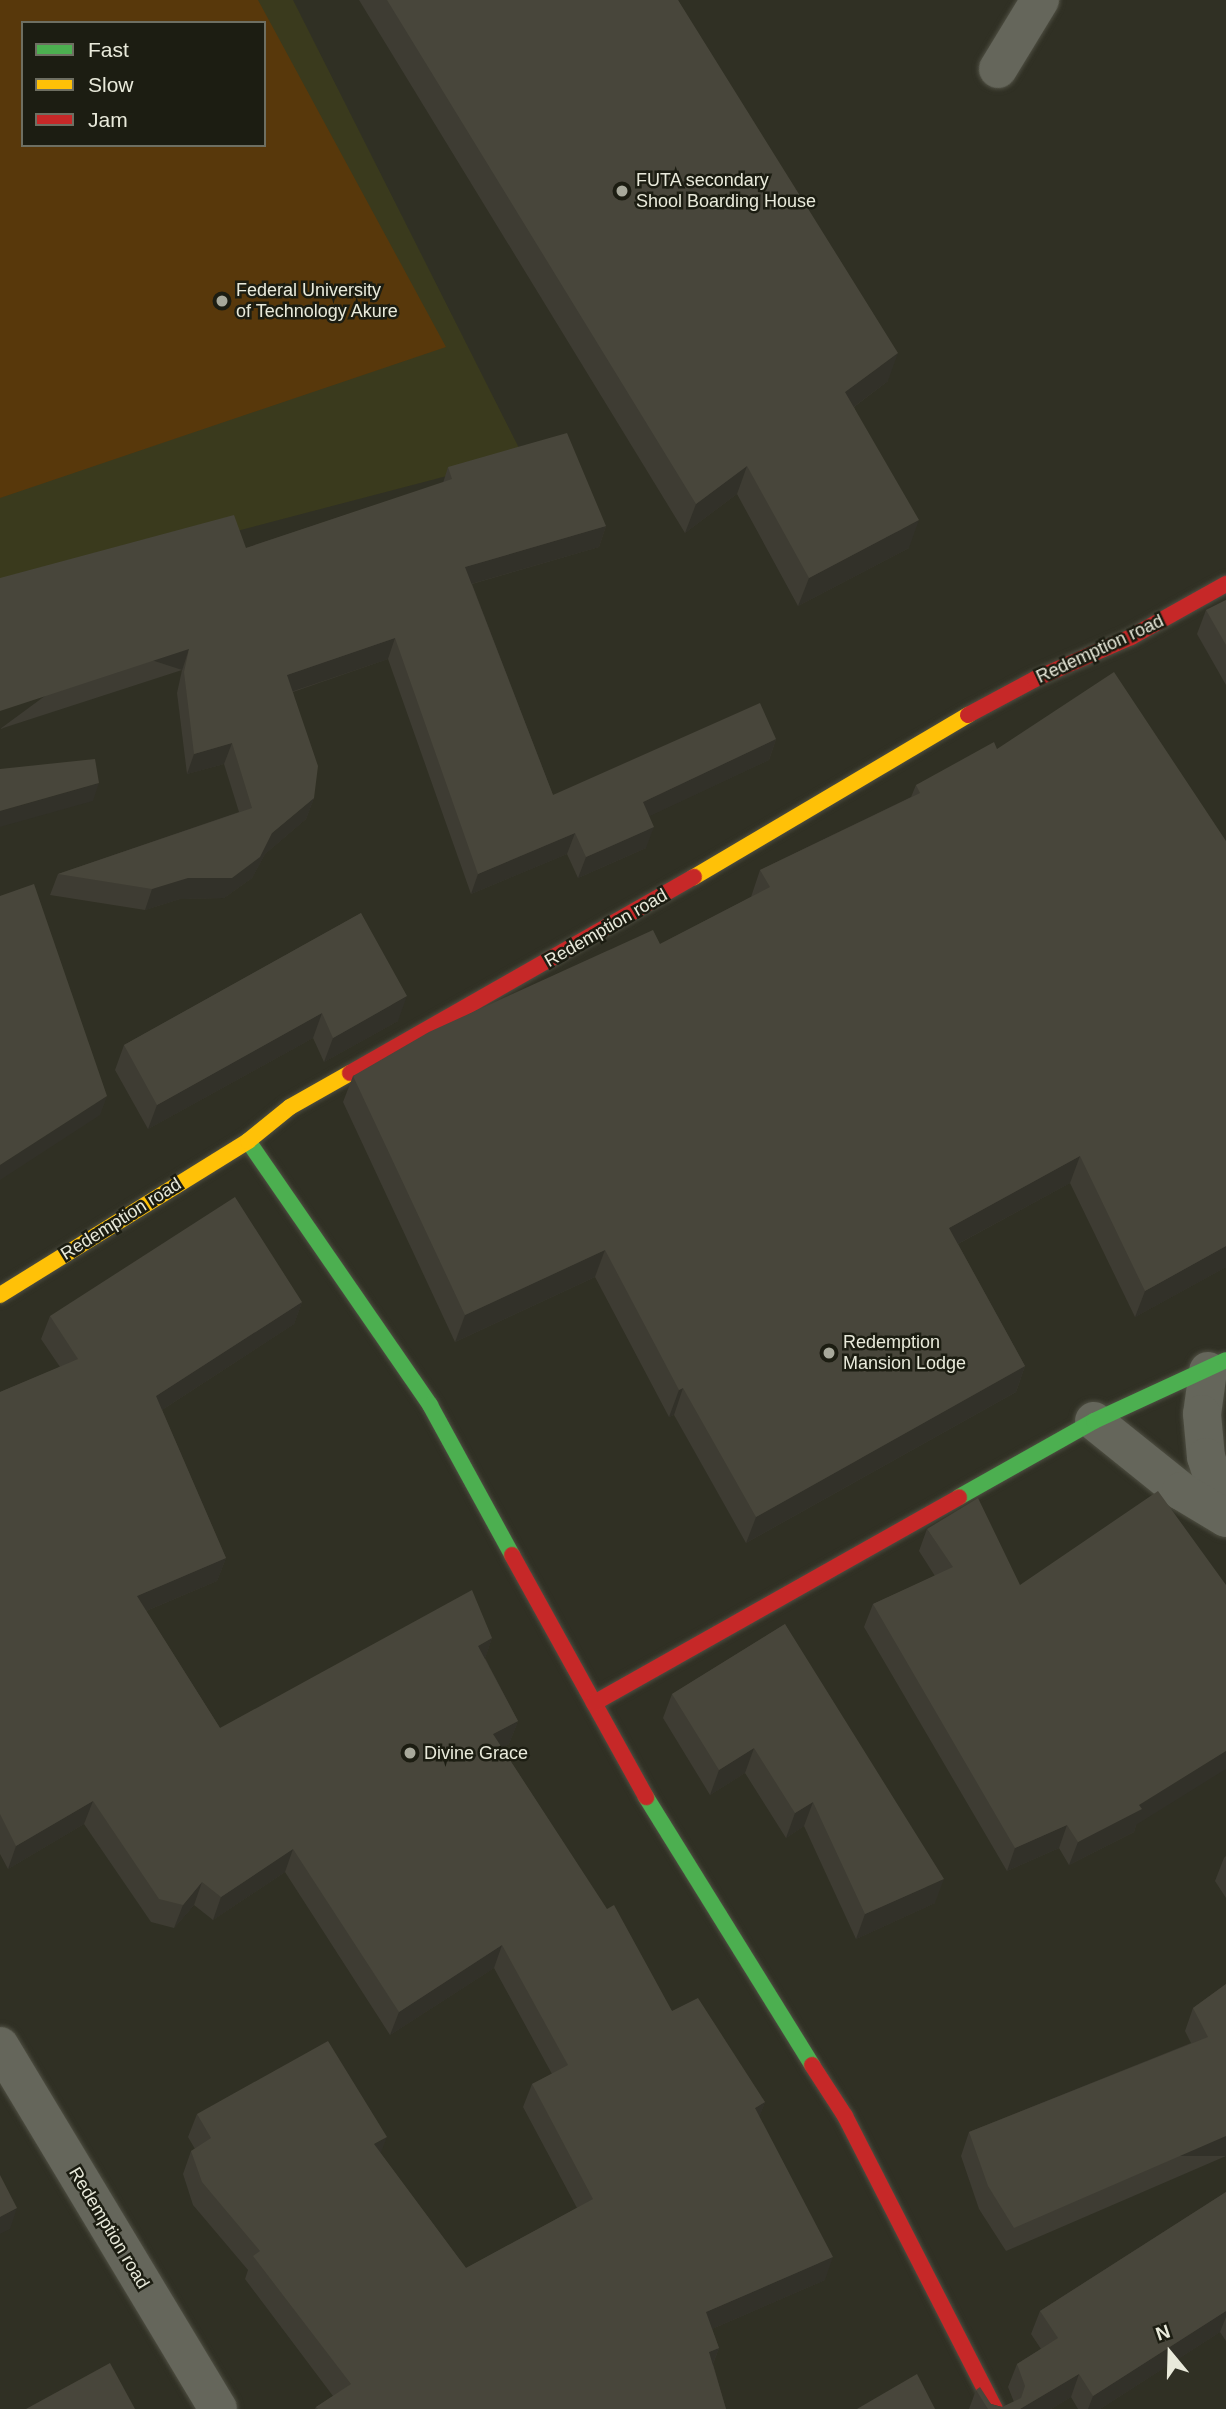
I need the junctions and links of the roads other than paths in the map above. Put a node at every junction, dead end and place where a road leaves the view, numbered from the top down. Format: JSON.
{"nodes":[{"id":1,"x":1040,"y":0,"type":"edge"},
{"id":2,"x":998,"y":69,"type":"dead end"},
{"id":3,"x":1226,"y":584,"type":"edge"},
{"id":4,"x":247,"y":1141,"type":"junction"},
{"id":5,"x":0,"y":1295,"type":"edge"},
{"id":6,"x":1217,"y":1366,"type":"edge"},
{"id":7,"x":1094,"y":1422,"type":"junction"},
{"id":8,"x":1226,"y":1518,"type":"edge"},
{"id":9,"x":594,"y":1703,"type":"junction"},
{"id":10,"x":0,"y":2046,"type":"edge"},
{"id":11,"x":218,"y":2409,"type":"edge"},
{"id":12,"x":995,"y":2409,"type":"edge"}],
"edges":[{"from":1,"to":2,"type":"street"},
{"from":3,"to":4,"type":"street","name":"Redemption road"},
{"from":4,"to":5,"type":"street","name":"Redemption road"},
{"from":4,"to":9,"type":"street"},
{"from":6,"to":7,"type":"street"},
{"from":6,"to":8,"type":"street"},
{"from":7,"to":8,"type":"street"},
{"from":7,"to":9,"type":"street"},
{"from":9,"to":12,"type":"street"},
{"from":10,"to":11,"type":"street","name":"Redemption road"}]}
